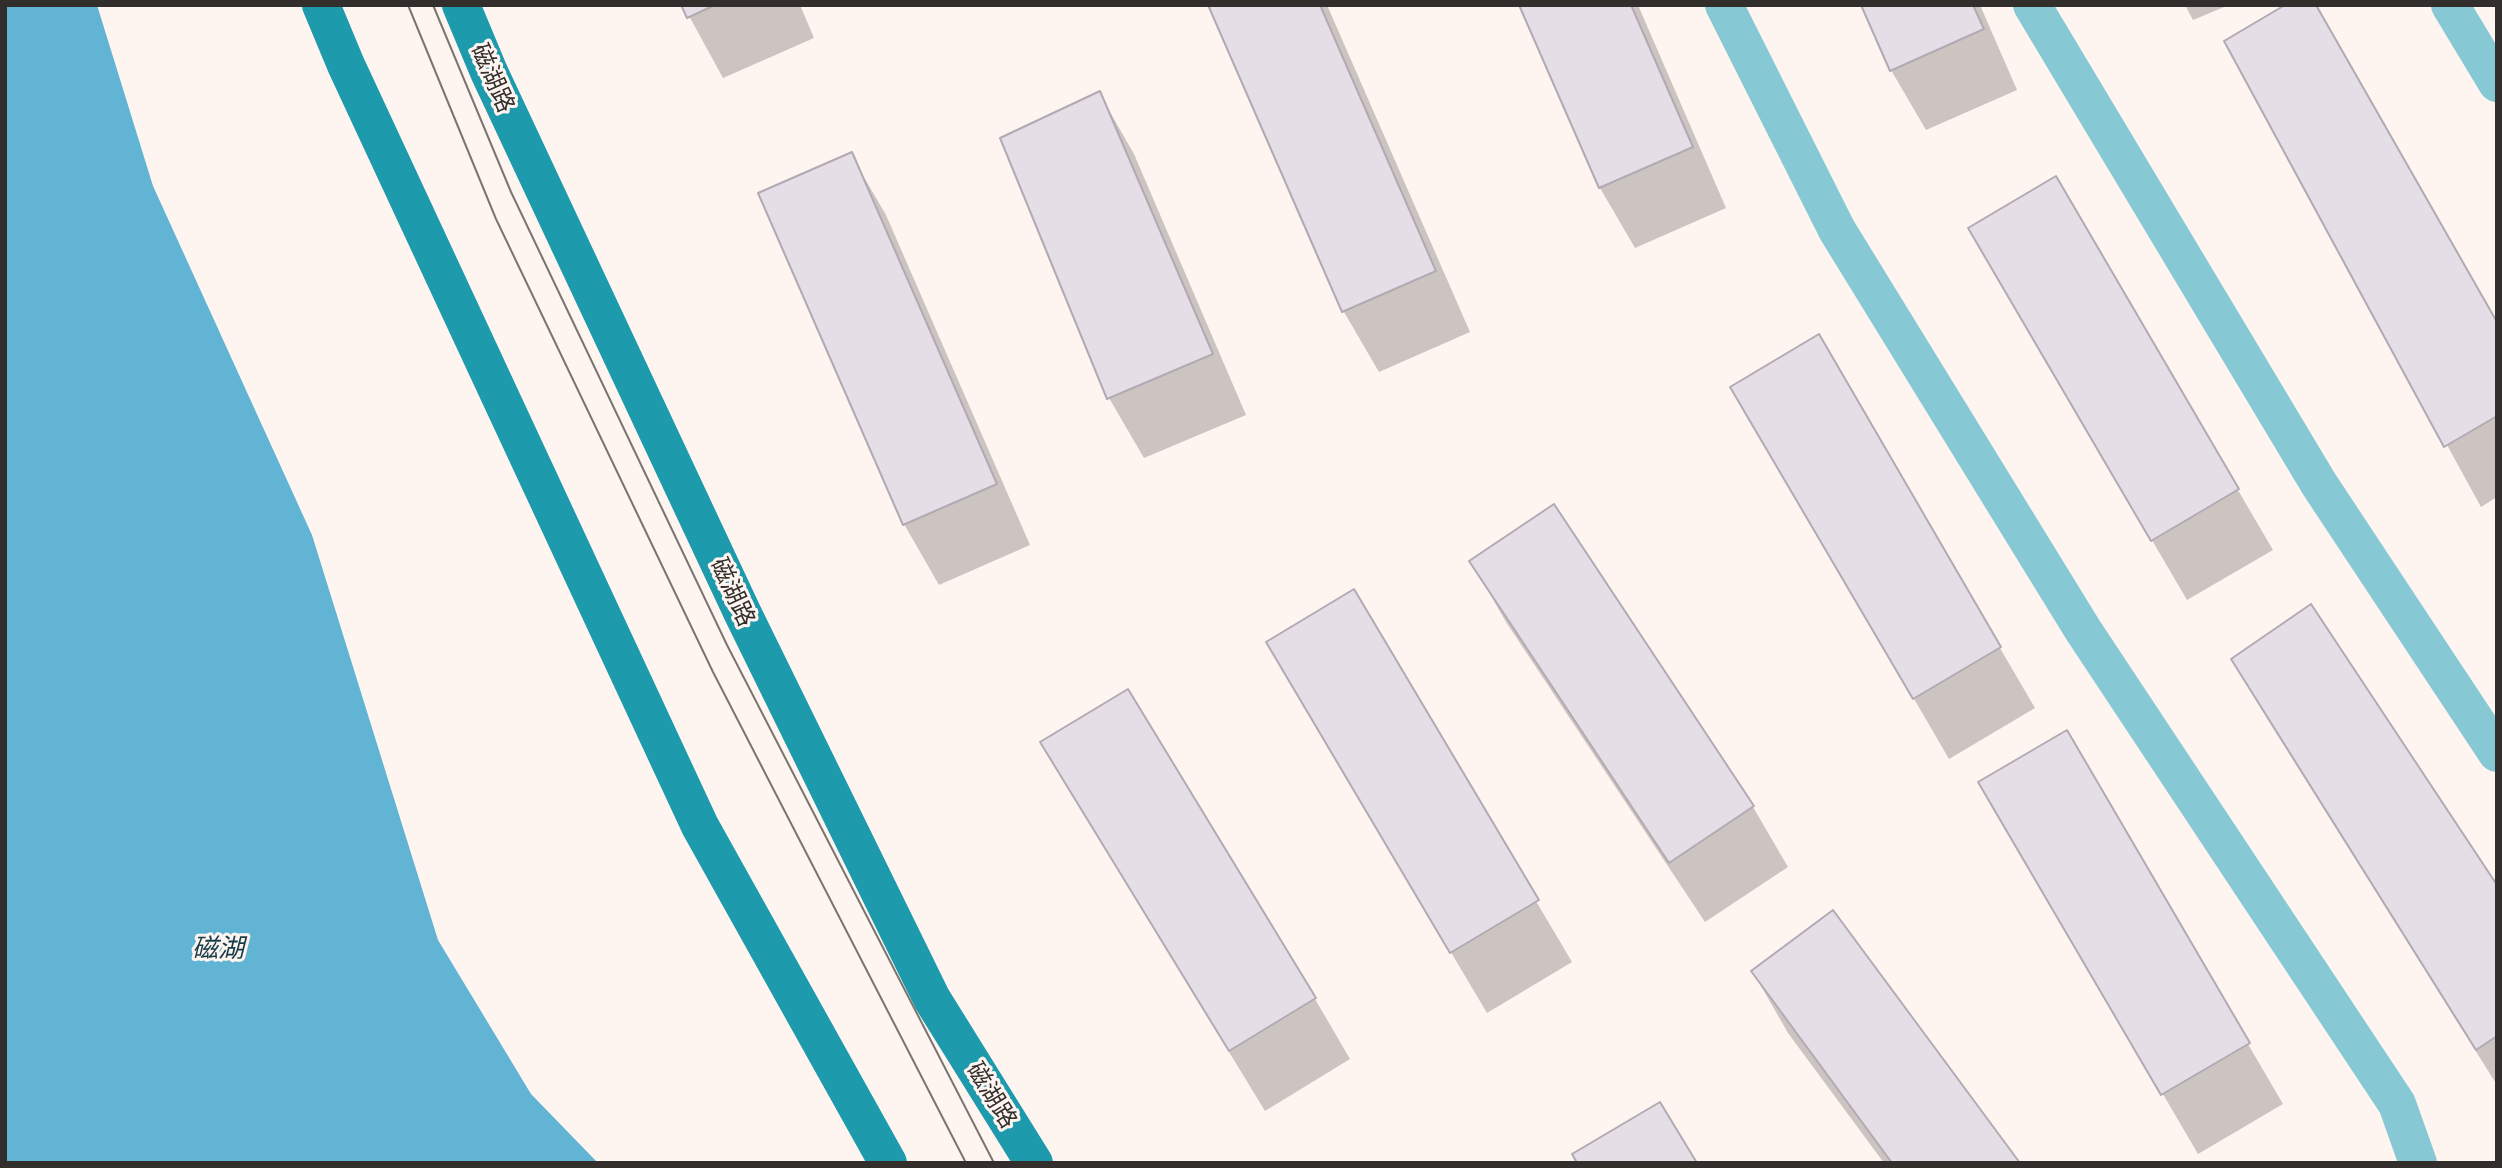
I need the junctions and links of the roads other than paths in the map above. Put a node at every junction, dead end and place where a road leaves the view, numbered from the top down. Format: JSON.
{"nodes":[{"id":1,"x":321,"y":5,"type":"edge"},
{"id":2,"x":461,"y":5,"type":"edge"},
{"id":3,"x":1724,"y":5,"type":"edge"},
{"id":4,"x":2032,"y":5,"type":"edge"},
{"id":5,"x":2450,"y":5,"type":"edge"},
{"id":6,"x":2497,"y":83,"type":"edge"},
{"id":7,"x":2497,"y":753,"type":"edge"},
{"id":8,"x":888,"y":1163,"type":"edge"},
{"id":9,"x":1034,"y":1163,"type":"edge"},
{"id":10,"x":2418,"y":1163,"type":"edge"}],
"edges":[{"from":1,"to":8,"type":"main road"},
{"from":2,"to":9,"type":"main road","name":"磁湖路"},
{"from":3,"to":10,"type":"street"},
{"from":4,"to":7,"type":"street"},
{"from":5,"to":6,"type":"street"}]}
